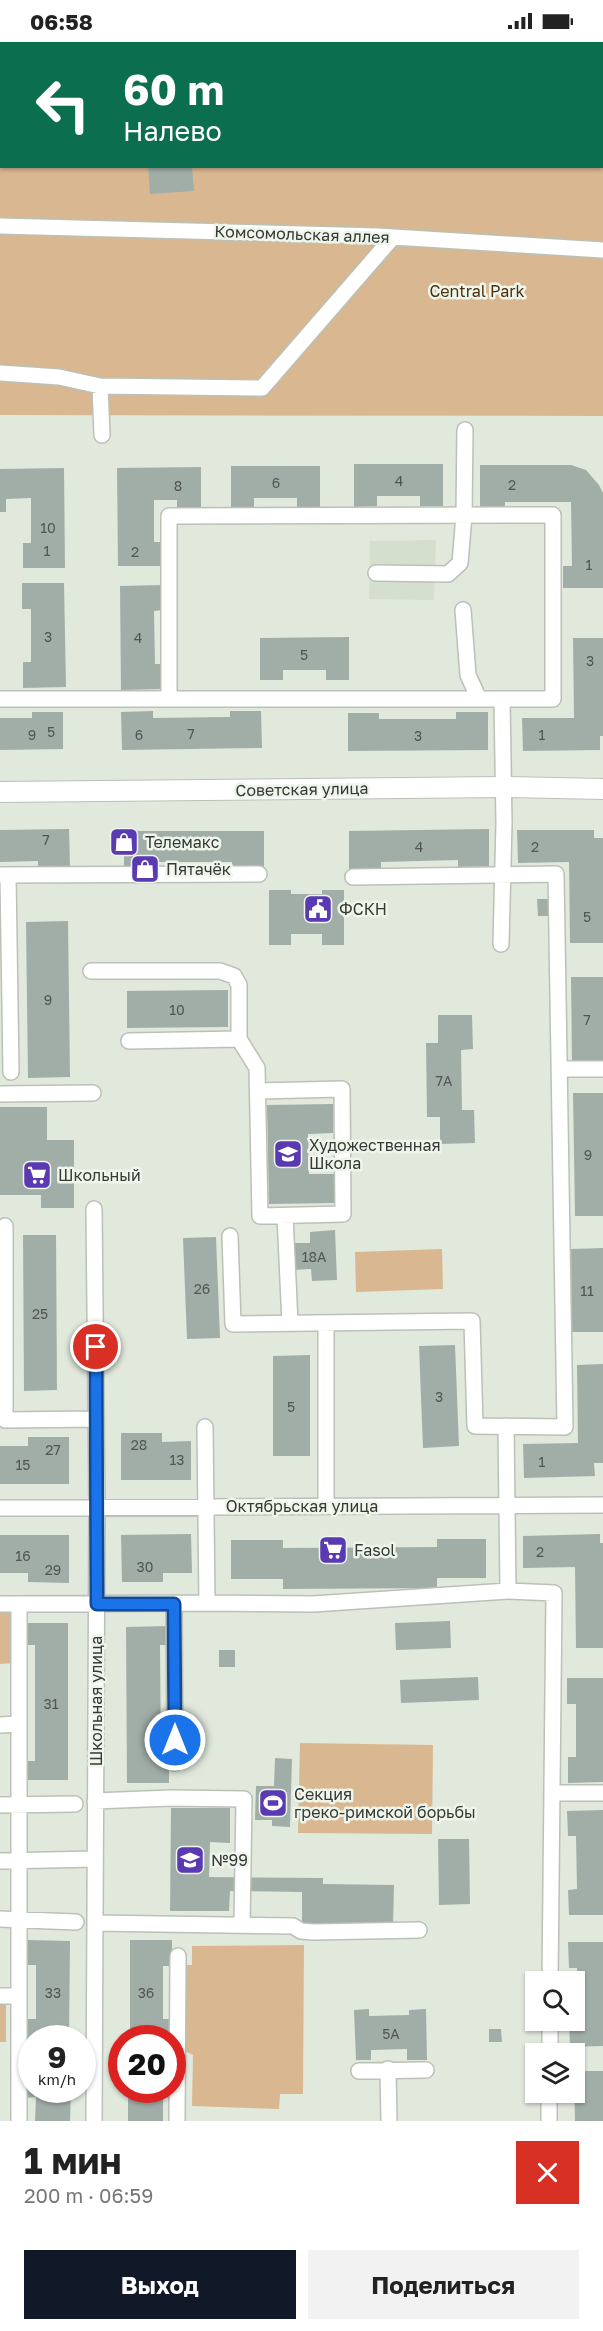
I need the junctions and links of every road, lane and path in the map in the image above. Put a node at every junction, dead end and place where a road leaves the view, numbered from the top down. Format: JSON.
{"nodes":[{"id":1,"x":0,"y":226,"type":"edge"},
{"id":2,"x":393,"y":237,"type":"junction"},
{"id":3,"x":603,"y":250,"type":"edge"},
{"id":4,"x":0,"y":373,"type":"edge"},
{"id":5,"x":100,"y":386,"type":"junction"},
{"id":6,"x":465,"y":430,"type":"dead end"},
{"id":7,"x":102,"y":435,"type":"dead end"},
{"id":8,"x":464,"y":515,"type":"junction"},
{"id":9,"x":376,"y":573,"type":"dead end"},
{"id":10,"x":463,"y":610,"type":"dead end"},
{"id":11,"x":0,"y":699,"type":"edge"},
{"id":12,"x":169,"y":699,"type":"junction"},
{"id":13,"x":479,"y":699,"type":"junction"},
{"id":14,"x":502,"y":699,"type":"junction"},
{"id":15,"x":504,"y":787,"type":"junction"},
{"id":16,"x":603,"y":789,"type":"edge"},
{"id":17,"x":0,"y":792,"type":"edge"},
{"id":18,"x":259,"y":874,"type":"dead end"},
{"id":19,"x":4,"y":875,"type":"edge"},
{"id":20,"x":503,"y":875,"type":"junction"},
{"id":21,"x":353,"y":877,"type":"dead end"},
{"id":22,"x":501,"y":944,"type":"dead end"},
{"id":23,"x":5,"y":969,"type":"edge"},
{"id":24,"x":91,"y":971,"type":"dead end"},
{"id":25,"x":239,"y":1039,"type":"junction"},
{"id":26,"x":129,"y":1041,"type":"dead end"},
{"id":27,"x":559,"y":1069,"type":"junction"},
{"id":28,"x":603,"y":1069,"type":"edge"},
{"id":29,"x":11,"y":1072,"type":"dead end"},
{"id":30,"x":258,"y":1091,"type":"junction"},
{"id":31,"x":93,"y":1093,"type":"dead end"},
{"id":32,"x":0,"y":1094,"type":"edge"},
{"id":33,"x":94,"y":1209,"type":"dead end"},
{"id":34,"x":285,"y":1216,"type":"junction"},
{"id":35,"x":5,"y":1226,"type":"dead end"},
{"id":36,"x":230,"y":1236,"type":"dead end"},
{"id":37,"x":290,"y":1323,"type":"junction"},
{"id":38,"x":326,"y":1323,"type":"junction"},
{"id":39,"x":96,"y":1419,"type":"junction"},
{"id":40,"x":2,"y":1422,"type":"edge"},
{"id":41,"x":506,"y":1426,"type":"junction"},
{"id":42,"x":205,"y":1427,"type":"dead end"},
{"id":43,"x":506,"y":1505,"type":"junction"},
{"id":44,"x":603,"y":1505,"type":"edge"},
{"id":45,"x":326,"y":1506,"type":"junction"},
{"id":46,"x":97,"y":1507,"type":"junction"},
{"id":47,"x":206,"y":1507,"type":"junction"},
{"id":48,"x":0,"y":1508,"type":"edge"},
{"id":49,"x":508,"y":1591,"type":"junction"},
{"id":50,"x":0,"y":1604,"type":"edge"},
{"id":51,"x":19,"y":1604,"type":"junction"},
{"id":52,"x":97,"y":1604,"type":"junction"},
{"id":53,"x":174,"y":1604,"type":"junction"},
{"id":54,"x":207,"y":1604,"type":"junction"},
{"id":55,"x":19,"y":1724,"type":"junction"},
{"id":56,"x":0,"y":1725,"type":"edge"},
{"id":57,"x":175,"y":1763,"type":"dead end"},
{"id":58,"x":552,"y":1793,"type":"junction"},
{"id":59,"x":603,"y":1793,"type":"edge"},
{"id":60,"x":95,"y":1801,"type":"junction"},
{"id":61,"x":75,"y":1804,"type":"dead end"},
{"id":62,"x":0,"y":1805,"type":"edge"},
{"id":63,"x":19,"y":1805,"type":"junction"},
{"id":64,"x":95,"y":1859,"type":"junction"},
{"id":65,"x":0,"y":1861,"type":"edge"},
{"id":66,"x":20,"y":1861,"type":"junction"},
{"id":67,"x":0,"y":1918,"type":"edge"},
{"id":68,"x":19,"y":1921,"type":"junction"},
{"id":69,"x":76,"y":1922,"type":"dead end"},
{"id":70,"x":95,"y":1923,"type":"junction"},
{"id":71,"x":242,"y":1925,"type":"junction"},
{"id":72,"x":419,"y":1930,"type":"dead end"},
{"id":73,"x":178,"y":1956,"type":"dead end"},
{"id":74,"x":550,"y":1971,"type":"edge"},
{"id":75,"x":0,"y":1996,"type":"edge"},
{"id":76,"x":19,"y":1996,"type":"junction"},
{"id":77,"x":22,"y":2025,"type":"edge"},
{"id":78,"x":90,"y":2025,"type":"edge"},
{"id":79,"x":388,"y":2069,"type":"junction"},
{"id":80,"x":426,"y":2070,"type":"dead end"},
{"id":81,"x":359,"y":2071,"type":"dead end"},
{"id":82,"x":21,"y":2103,"type":"edge"},
{"id":83,"x":92,"y":2103,"type":"edge"},
{"id":84,"x":549,"y":2103,"type":"edge"},
{"id":85,"x":19,"y":2121,"type":"edge"},
{"id":86,"x":94,"y":2121,"type":"edge"},
{"id":87,"x":177,"y":2121,"type":"edge"},
{"id":88,"x":389,"y":2121,"type":"edge"},
{"id":89,"x":549,"y":2121,"type":"edge"}],
"edges":[{"from":1,"to":2,"type":"street","name":"Комсомольская аллея"},
{"from":2,"to":3,"type":"street","name":"Комсомольская аллея"},
{"from":2,"to":5,"type":"street"},
{"from":4,"to":5,"type":"street"},
{"from":5,"to":7,"type":"street"},
{"from":6,"to":8,"type":"street"},
{"from":8,"to":9,"type":"street"},
{"from":8,"to":12,"type":"street"},
{"from":8,"to":14,"type":"street"},
{"from":10,"to":13,"type":"street"},
{"from":11,"to":12,"type":"street"},
{"from":12,"to":13,"type":"street"},
{"from":13,"to":14,"type":"street"},
{"from":14,"to":15,"type":"street"},
{"from":15,"to":16,"type":"main road","name":"Советская улица"},
{"from":15,"to":17,"type":"main road","name":"Советская улица"},
{"from":15,"to":20,"type":"street"},
{"from":18,"to":19,"type":"street"},
{"from":19,"to":23,"type":"street"},
{"from":20,"to":21,"type":"street"},
{"from":20,"to":22,"type":"street"},
{"from":20,"to":27,"type":"street"},
{"from":23,"to":29,"type":"street"},
{"from":24,"to":25,"type":"street"},
{"from":25,"to":26,"type":"street"},
{"from":25,"to":30,"type":"street"},
{"from":27,"to":28,"type":"street"},
{"from":27,"to":41,"type":"street"},
{"from":30,"to":34,"type":"street"},
{"from":30,"to":34,"type":"street"},
{"from":31,"to":32,"type":"street"},
{"from":33,"to":39,"type":"street","name":"Школьная улица"},
{"from":34,"to":37,"type":"street"},
{"from":35,"to":40,"type":"street"},
{"from":36,"to":37,"type":"street"},
{"from":37,"to":38,"type":"street"},
{"from":38,"to":41,"type":"street"},
{"from":38,"to":45,"type":"street"},
{"from":39,"to":40,"type":"street"},
{"from":39,"to":46,"type":"street","name":"Школьная улица"},
{"from":41,"to":43,"type":"street"},
{"from":42,"to":47,"type":"street"},
{"from":43,"to":44,"type":"street","name":"Октябрьская улица"},
{"from":43,"to":45,"type":"street","name":"Октябрьская улица"},
{"from":43,"to":49,"type":"street"},
{"from":45,"to":47,"type":"street","name":"Октябрьская улица"},
{"from":46,"to":47,"type":"street","name":"Октябрьская улица"},
{"from":46,"to":48,"type":"street","name":"Октябрьская улица"},
{"from":46,"to":52,"type":"street","name":"Школьная улица"},
{"from":47,"to":54,"type":"street"},
{"from":49,"to":54,"type":"street"},
{"from":49,"to":58,"type":"street"},
{"from":50,"to":51,"type":"street"},
{"from":51,"to":52,"type":"street"},
{"from":51,"to":55,"type":"street"},
{"from":52,"to":53,"type":"street"},
{"from":52,"to":60,"type":"street","name":"Школьная улица"},
{"from":53,"to":54,"type":"street"},
{"from":53,"to":57,"type":"street"},
{"from":55,"to":56,"type":"street"},
{"from":55,"to":63,"type":"street"},
{"from":58,"to":59,"type":"street"},
{"from":58,"to":74,"type":"street"},
{"from":60,"to":64,"type":"street","name":"Школьная улица"},
{"from":60,"to":71,"type":"street"},
{"from":61,"to":63,"type":"street"},
{"from":62,"to":63,"type":"street"},
{"from":63,"to":66,"type":"street"},
{"from":64,"to":66,"type":"street"},
{"from":64,"to":70,"type":"street","name":"Школьная улица"},
{"from":65,"to":66,"type":"street"},
{"from":66,"to":68,"type":"street"},
{"from":67,"to":68,"type":"street"},
{"from":68,"to":69,"type":"street"},
{"from":68,"to":76,"type":"street"},
{"from":70,"to":71,"type":"street"},
{"from":70,"to":78,"type":"street","name":"Школьная улица"},
{"from":71,"to":72,"type":"street"},
{"from":73,"to":87,"type":"street"},
{"from":75,"to":76,"type":"street"},
{"from":76,"to":77,"type":"street"},
{"from":79,"to":80,"type":"street"},
{"from":79,"to":81,"type":"street"},
{"from":79,"to":88,"type":"street"},
{"from":82,"to":85,"type":"street"},
{"from":83,"to":86,"type":"street","name":"Школьная улица"},
{"from":84,"to":89,"type":"street"}]}
